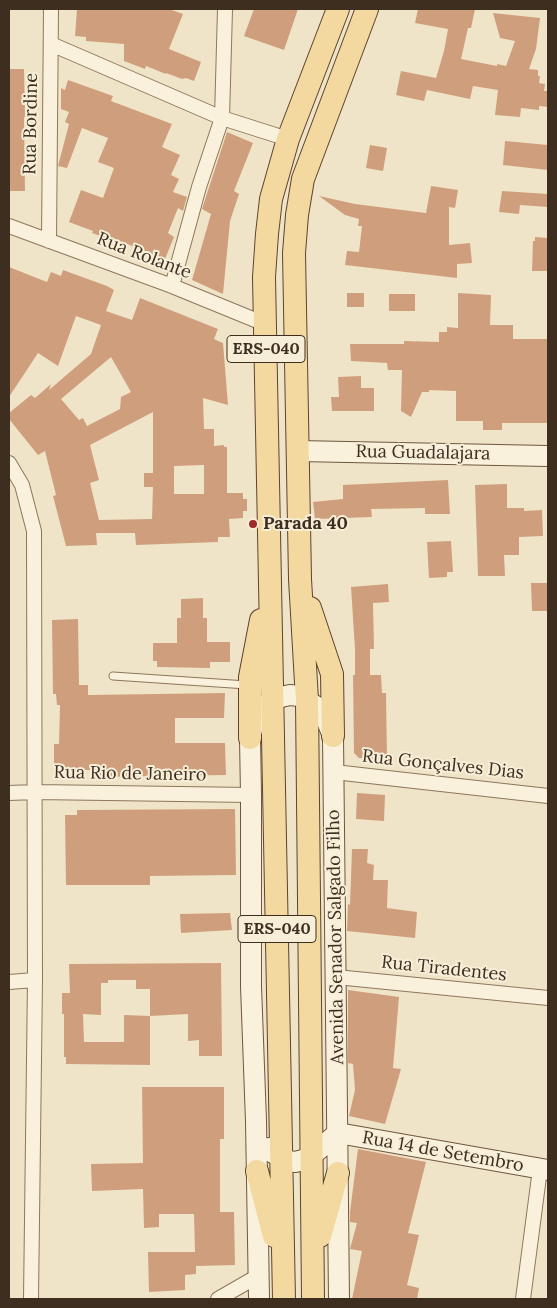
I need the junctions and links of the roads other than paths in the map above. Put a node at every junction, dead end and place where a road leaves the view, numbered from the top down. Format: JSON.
{"nodes":[{"id":1,"x":51,"y":9,"type":"edge"},
{"id":2,"x":225,"y":9,"type":"edge"},
{"id":3,"x":338,"y":9,"type":"edge"},
{"id":4,"x":367,"y":9,"type":"edge"},
{"id":5,"x":51,"y":44,"type":"junction"},
{"id":6,"x":222,"y":118,"type":"junction"},
{"id":7,"x":288,"y":140,"type":"junction"},
{"id":8,"x":9,"y":226,"type":"edge"},
{"id":9,"x":49,"y":241,"type":"junction"},
{"id":10,"x":172,"y":286,"type":"junction"},
{"id":11,"x":265,"y":324,"type":"junction"},
{"id":12,"x":298,"y":451,"type":"junction"},
{"id":13,"x":548,"y":456,"type":"edge"},
{"id":14,"x":9,"y":463,"type":"edge"},
{"id":15,"x":300,"y":579,"type":"junction"},
{"id":16,"x":269,"y":580,"type":"junction"},
{"id":17,"x":113,"y":676,"type":"dead end"},
{"id":18,"x":250,"y":686,"type":"junction"},
{"id":19,"x":307,"y":700,"type":"junction"},
{"id":20,"x":273,"y":701,"type":"junction"},
{"id":21,"x":334,"y":736,"type":"junction"},
{"id":22,"x":250,"y":738,"type":"junction"},
{"id":23,"x":334,"y":772,"type":"junction"},
{"id":24,"x":35,"y":792,"type":"junction"},
{"id":25,"x":9,"y":793,"type":"edge"},
{"id":26,"x":251,"y":795,"type":"junction"},
{"id":27,"x":548,"y":796,"type":"edge"},
{"id":28,"x":336,"y":977,"type":"junction"},
{"id":29,"x":35,"y":980,"type":"junction"},
{"id":30,"x":9,"y":982,"type":"edge"},
{"id":31,"x":548,"y":998,"type":"edge"},
{"id":32,"x":256,"y":1121,"type":"junction"},
{"id":33,"x":338,"y":1133,"type":"junction"},
{"id":34,"x":312,"y":1155,"type":"junction"},
{"id":35,"x":281,"y":1158,"type":"junction"},
{"id":36,"x":544,"y":1169,"type":"edge"},
{"id":37,"x":257,"y":1172,"type":"junction"},
{"id":38,"x":338,"y":1174,"type":"junction"},
{"id":39,"x":313,"y":1261,"type":"junction"},
{"id":40,"x":283,"y":1269,"type":"junction"},
{"id":41,"x":258,"y":1276,"type":"junction"},
{"id":42,"x":33,"y":1296,"type":"edge"},
{"id":43,"x":218,"y":1299,"type":"edge"},
{"id":44,"x":259,"y":1299,"type":"edge"},
{"id":45,"x":284,"y":1299,"type":"edge"},
{"id":46,"x":313,"y":1299,"type":"edge"},
{"id":47,"x":338,"y":1299,"type":"edge"},
{"id":48,"x":523,"y":1299,"type":"edge"}],
"edges":[{"from":1,"to":5,"type":"street","name":"Rua Bordine"},
{"from":2,"to":6,"type":"street"},
{"from":3,"to":7,"type":"main road","number":"ERS-040"},
{"from":4,"to":12,"type":"main road","name":"Avenida Senador Salgado Filho","number":"ERS-040"},
{"from":5,"to":6,"type":"street"},
{"from":5,"to":9,"type":"street","name":"Rua Bordine"},
{"from":6,"to":7,"type":"street"},
{"from":6,"to":10,"type":"street"},
{"from":7,"to":11,"type":"main road","number":"ERS-040"},
{"from":8,"to":9,"type":"street","name":"Rua Rolante"},
{"from":9,"to":10,"type":"street","name":"Rua Rolante"},
{"from":10,"to":11,"type":"street","name":"Rua Rolante"},
{"from":11,"to":16,"type":"main road","number":"ERS-040"},
{"from":12,"to":13,"type":"street","name":"Rua Guadalajara"},
{"from":12,"to":15,"type":"main road","name":"Avenida Senador Salgado Filho","number":"ERS-040"},
{"from":14,"to":24,"type":"street"},
{"from":15,"to":19,"type":"main road","name":"Avenida Senador Salgado Filho","number":"ERS-040"},
{"from":15,"to":21,"type":"main road","name":"Avenida Senador Salgado Filho"},
{"from":16,"to":18,"type":"main road"},
{"from":16,"to":20,"type":"main road","number":"ERS-040"},
{"from":17,"to":18,"type":"lane"},
{"from":18,"to":22,"type":"main road"},
{"from":19,"to":20,"type":"street"},
{"from":19,"to":21,"type":"street"},
{"from":19,"to":34,"type":"main road","name":"Avenida Senador Salgado Filho","number":"ERS-040"},
{"from":20,"to":22,"type":"street"},
{"from":20,"to":35,"type":"main road","number":"ERS-040"},
{"from":21,"to":23,"type":"street","name":"Avenida Senador Salgado Filho"},
{"from":22,"to":26,"type":"street"},
{"from":23,"to":27,"type":"street","name":"Rua Gonçalves Dias"},
{"from":23,"to":28,"type":"street","name":"Avenida Senador Salgado Filho"},
{"from":24,"to":25,"type":"street","name":"Rua Rio de Janeiro"},
{"from":24,"to":26,"type":"street","name":"Rua Rio de Janeiro"},
{"from":24,"to":29,"type":"street"},
{"from":26,"to":32,"type":"street"},
{"from":28,"to":31,"type":"street","name":"Rua Tiradentes"},
{"from":28,"to":33,"type":"street","name":"Avenida Senador Salgado Filho"},
{"from":29,"to":30,"type":"street"},
{"from":29,"to":42,"type":"street"},
{"from":32,"to":35,"type":"street"},
{"from":32,"to":37,"type":"street"},
{"from":33,"to":34,"type":"street"},
{"from":33,"to":36,"type":"street","name":"Rua 14 de Setembro"},
{"from":33,"to":38,"type":"street","name":"Avenida Senador Salgado Filho"},
{"from":34,"to":35,"type":"street"},
{"from":34,"to":39,"type":"main road","name":"Avenida Senador Salgado Filho","number":"ERS-040"},
{"from":35,"to":40,"type":"main road","number":"ERS-040"},
{"from":36,"to":48,"type":"street"},
{"from":37,"to":40,"type":"main road"},
{"from":37,"to":41,"type":"street"},
{"from":38,"to":39,"type":"main road"},
{"from":38,"to":47,"type":"street","name":"Avenida Senador Salgado Filho"},
{"from":39,"to":46,"type":"main road","name":"Avenida Senador Salgado Filho","number":"ERS-040"},
{"from":40,"to":45,"type":"main road","number":"ERS-040"},
{"from":41,"to":43,"type":"street"},
{"from":41,"to":44,"type":"street"}]}
